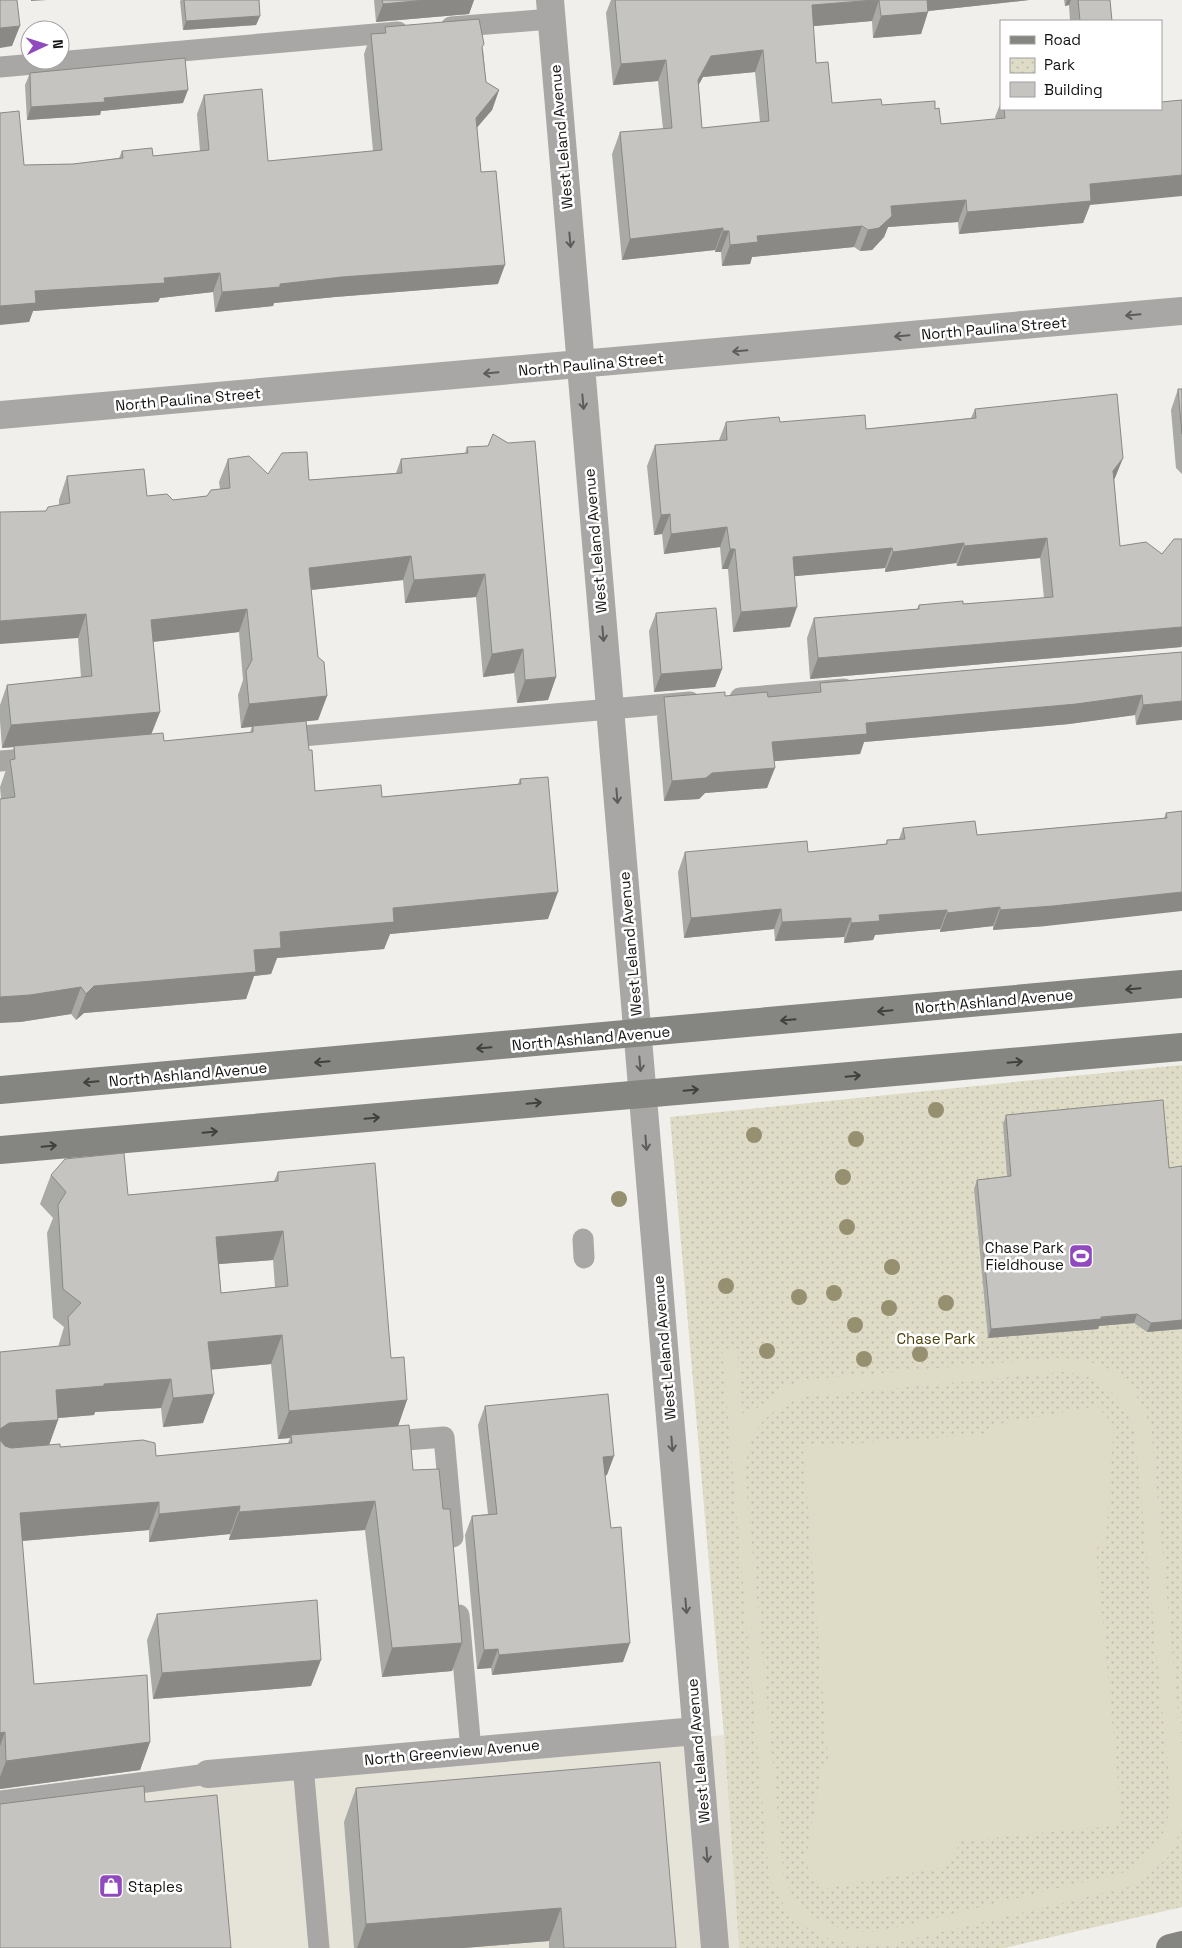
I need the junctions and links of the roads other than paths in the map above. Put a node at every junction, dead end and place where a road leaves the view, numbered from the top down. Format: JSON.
{"nodes":[{"id":1,"x":550,"y":9,"type":"edge"},
{"id":2,"x":0,"y":67,"type":"edge"},
{"id":3,"x":1182,"y":311,"type":"edge"},
{"id":4,"x":580,"y":366,"type":"junction"},
{"id":5,"x":0,"y":415,"type":"edge"},
{"id":6,"x":863,"y":687,"type":"edge"},
{"id":7,"x":610,"y":710,"type":"junction"},
{"id":8,"x":255,"y":740,"type":"edge"},
{"id":9,"x":59,"y":756,"type":"edge"},
{"id":10,"x":0,"y":761,"type":"edge"},
{"id":11,"x":1182,"y":984,"type":"edge"},
{"id":12,"x":637,"y":1034,"type":"junction"},
{"id":13,"x":1182,"y":1047,"type":"edge"},
{"id":14,"x":0,"y":1090,"type":"edge"},
{"id":15,"x":642,"y":1094,"type":"junction"},
{"id":16,"x":0,"y":1150,"type":"edge"},
{"id":17,"x":366,"y":1444,"type":"edge"},
{"id":18,"x":454,"y":1553,"type":"edge"},
{"id":19,"x":457,"y":1592,"type":"edge"},
{"id":20,"x":696,"y":1731,"type":"junction"},
{"id":21,"x":471,"y":1750,"type":"junction"},
{"id":22,"x":303,"y":1765,"type":"junction"},
{"id":23,"x":208,"y":1774,"type":"joint"},
{"id":24,"x":0,"y":1801,"type":"edge"},
{"id":25,"x":1182,"y":1945,"type":"edge"},
{"id":26,"x":320,"y":1948,"type":"edge"},
{"id":27,"x":714,"y":1948,"type":"edge"},
{"id":28,"x":1170,"y":1948,"type":"edge"}],
"edges":[{"from":1,"to":2,"type":"lane"},
{"from":1,"to":4,"type":"street","name":"West Leland Avenue","one_way":true},
{"from":3,"to":4,"type":"street","name":"North Paulina Street","one_way":true},
{"from":4,"to":5,"type":"street","name":"North Paulina Street","one_way":true},
{"from":4,"to":7,"type":"street","name":"West Leland Avenue","one_way":true},
{"from":6,"to":7,"type":"lane"},
{"from":7,"to":8,"type":"lane"},
{"from":7,"to":12,"type":"street","name":"West Leland Avenue","one_way":true},
{"from":9,"to":10,"type":"lane"},
{"from":11,"to":12,"type":"main road","name":"North Ashland Avenue","one_way":true},
{"from":12,"to":14,"type":"main road","name":"North Ashland Avenue","one_way":true},
{"from":12,"to":15,"type":"street","name":"West Leland Avenue","one_way":true},
{"from":15,"to":13,"type":"main road","one_way":true},
{"from":16,"to":15,"type":"main road","one_way":true},
{"from":15,"to":20,"type":"street","name":"West Leland Avenue","one_way":true},
{"from":17,"to":18,"type":"lane"},
{"from":19,"to":21,"type":"lane"},
{"from":20,"to":21,"type":"street","name":"North Greenview Avenue"},
{"from":20,"to":27,"type":"street","name":"West Leland Avenue","one_way":true},
{"from":21,"to":22,"type":"street","name":"North Greenview Avenue"},
{"from":22,"to":23,"type":"street","name":"North Greenview Avenue"},
{"from":22,"to":26,"type":"lane"},
{"from":23,"to":24,"type":"lane"},
{"from":25,"to":28,"type":"main road"}]}
